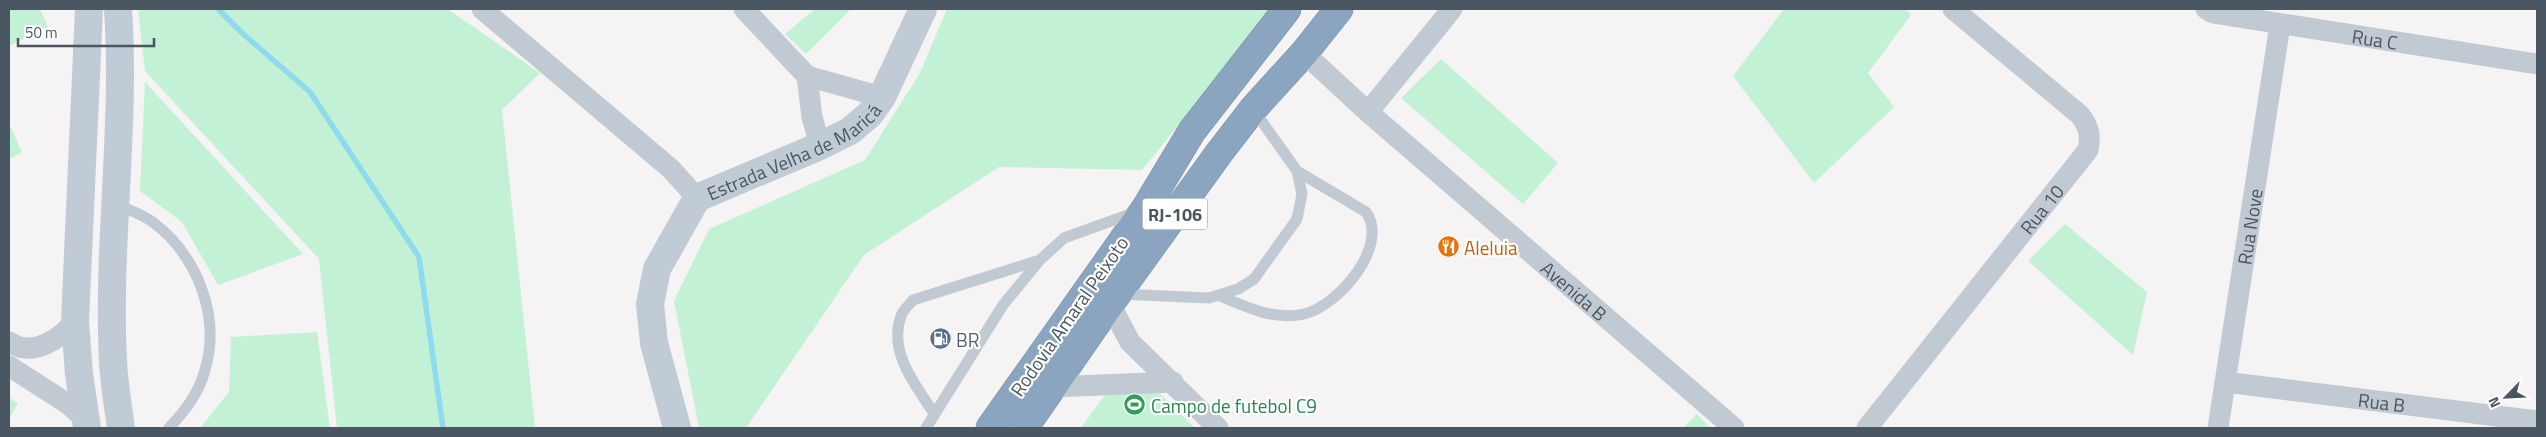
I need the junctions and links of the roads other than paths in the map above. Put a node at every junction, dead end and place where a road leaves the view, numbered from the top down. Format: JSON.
{"nodes":[{"id":1,"x":89,"y":9,"type":"edge"},
{"id":2,"x":118,"y":9,"type":"edge"},
{"id":3,"x":482,"y":9,"type":"edge"},
{"id":4,"x":744,"y":9,"type":"edge"},
{"id":5,"x":923,"y":9,"type":"edge"},
{"id":6,"x":1287,"y":9,"type":"edge"},
{"id":7,"x":1339,"y":9,"type":"edge"},
{"id":8,"x":1452,"y":9,"type":"edge"},
{"id":9,"x":1953,"y":9,"type":"edge"},
{"id":10,"x":2210,"y":11,"type":"edge"},
{"id":11,"x":2280,"y":25,"type":"junction"},
{"id":12,"x":1304,"y":53,"type":"junction"},
{"id":13,"x":2537,"y":64,"type":"edge"},
{"id":14,"x":807,"y":76,"type":"junction"},
{"id":15,"x":882,"y":97,"type":"junction"},
{"id":16,"x":1253,"y":109,"type":"junction"},
{"id":17,"x":1368,"y":112,"type":"junction"},
{"id":18,"x":820,"y":146,"type":"junction"},
{"id":19,"x":1297,"y":171,"type":"junction"},
{"id":20,"x":81,"y":197,"type":"junction"},
{"id":21,"x":697,"y":198,"type":"junction"},
{"id":22,"x":116,"y":204,"type":"junction"},
{"id":23,"x":1145,"y":209,"type":"junction"},
{"id":24,"x":1040,"y":260,"type":"junction"},
{"id":25,"x":1220,"y":296,"type":"junction"},
{"id":26,"x":1113,"y":299,"type":"junction"},
{"id":27,"x":75,"y":321,"type":"junction"},
{"id":28,"x":9,"y":342,"type":"edge"},
{"id":29,"x":9,"y":366,"type":"edge"},
{"id":30,"x":1173,"y":382,"type":"junction"},
{"id":31,"x":2225,"y":382,"type":"junction"},
{"id":32,"x":1052,"y":387,"type":"junction"},
{"id":33,"x":934,"y":413,"type":"junction"},
{"id":34,"x":2537,"y":421,"type":"edge"},
{"id":35,"x":86,"y":424,"type":"edge"},
{"id":36,"x":121,"y":428,"type":"edge"},
{"id":37,"x":169,"y":428,"type":"edge"},
{"id":38,"x":677,"y":428,"type":"edge"},
{"id":39,"x":926,"y":428,"type":"edge"},
{"id":40,"x":990,"y":428,"type":"edge"},
{"id":41,"x":1024,"y":428,"type":"edge"},
{"id":42,"x":1218,"y":428,"type":"edge"},
{"id":43,"x":1734,"y":428,"type":"edge"},
{"id":44,"x":1868,"y":428,"type":"edge"},
{"id":45,"x":2218,"y":428,"type":"edge"}],
"edges":[{"from":1,"to":20,"type":"street"},
{"from":2,"to":22,"type":"street"},
{"from":3,"to":21,"type":"street"},
{"from":4,"to":14,"type":"street"},
{"from":5,"to":15,"type":"street","name":"Estrada Velha de Maricá"},
{"from":6,"to":23,"type":"highway","name":"Rodovia Amaral Peixoto","number":"RJ-106"},
{"from":7,"to":12,"type":"highway","name":"Rodovia Amaral Peixoto","number":"RJ-106"},
{"from":8,"to":17,"type":"street"},
{"from":9,"to":44,"type":"street","name":"Rua 10"},
{"from":10,"to":11,"type":"street","name":"Rua C"},
{"from":11,"to":13,"type":"street","name":"Rua C"},
{"from":11,"to":31,"type":"street","name":"Rua Nove"},
{"from":12,"to":16,"type":"highway","name":"Rodovia Amaral Peixoto","number":"RJ-106"},
{"from":12,"to":17,"type":"street","name":"Avenida B"},
{"from":14,"to":15,"type":"street"},
{"from":14,"to":18,"type":"street"},
{"from":15,"to":18,"type":"street","name":"Estrada Velha de Maricá"},
{"from":16,"to":19,"type":"lane"},
{"from":16,"to":26,"type":"highway","name":"Rodovia Amaral Peixoto","number":"RJ-106"},
{"from":17,"to":43,"type":"street","name":"Avenida B"},
{"from":18,"to":21,"type":"street","name":"Estrada Velha de Maricá"},
{"from":19,"to":25,"type":"lane"},
{"from":19,"to":25,"type":"lane"},
{"from":20,"to":22,"type":"street"},
{"from":20,"to":27,"type":"street"},
{"from":21,"to":38,"type":"street","name":"Estrada Velha de Maricá"},
{"from":22,"to":36,"type":"street"},
{"from":22,"to":37,"type":"lane"},
{"from":23,"to":24,"type":"lane"},
{"from":23,"to":40,"type":"highway","name":"Rodovia Amaral Peixoto","number":"RJ-106"},
{"from":24,"to":33,"type":"lane"},
{"from":24,"to":33,"type":"lane"},
{"from":25,"to":26,"type":"lane"},
{"from":26,"to":30,"type":"street"},
{"from":26,"to":32,"type":"highway","name":"Rodovia Amaral Peixoto","number":"RJ-106"},
{"from":27,"to":28,"type":"street"},
{"from":27,"to":35,"type":"street"},
{"from":29,"to":35,"type":"street"},
{"from":30,"to":32,"type":"street"},
{"from":30,"to":42,"type":"street"},
{"from":31,"to":34,"type":"street","name":"Rua B"},
{"from":31,"to":45,"type":"street","name":"Rua Nove"},
{"from":32,"to":41,"type":"highway","name":"Rodovia Amaral Peixoto","number":"RJ-106"},
{"from":33,"to":39,"type":"lane"}]}
